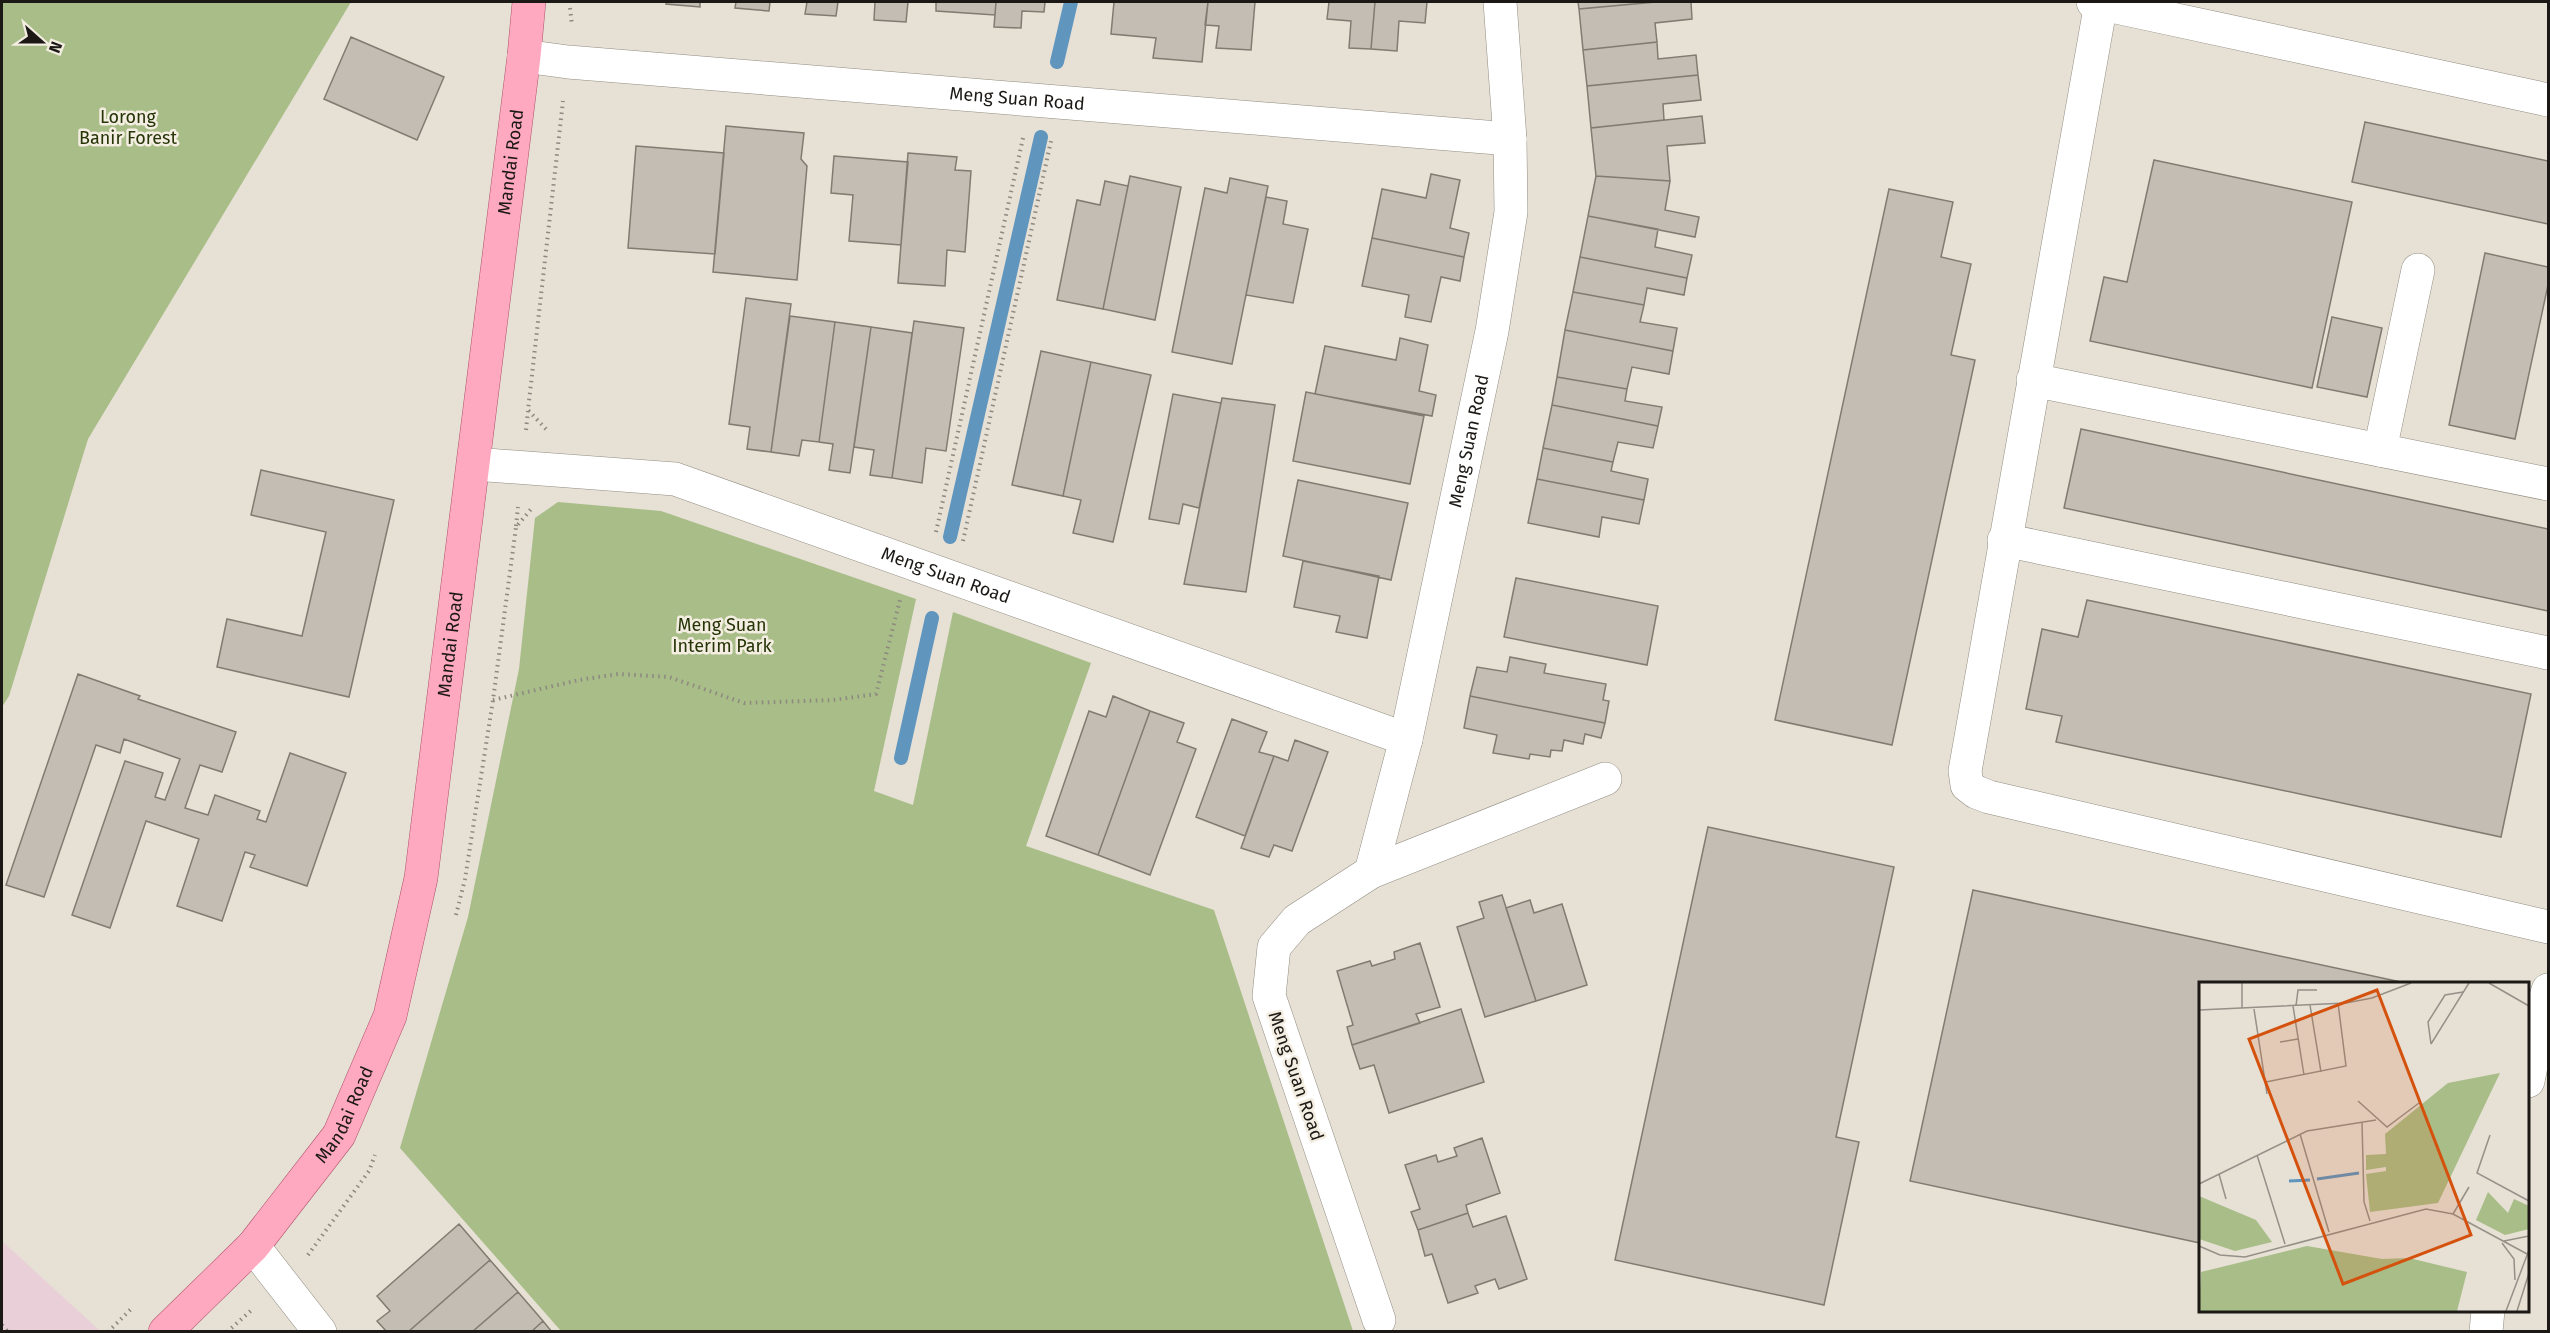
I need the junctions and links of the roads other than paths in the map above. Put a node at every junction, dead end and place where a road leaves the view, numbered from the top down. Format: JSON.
{"nodes":[{"id":1,"x":529,"y":2,"type":"edge"},
{"id":2,"x":1500,"y":2,"type":"edge"},
{"id":3,"x":2097,"y":2,"type":"edge"},
{"id":4,"x":524,"y":56,"type":"junction"},
{"id":5,"x":2548,"y":100,"type":"edge"},
{"id":6,"x":1510,"y":139,"type":"junction"},
{"id":7,"x":2418,"y":270,"type":"dead end"},
{"id":8,"x":2032,"y":380,"type":"junction"},
{"id":9,"x":2380,"y":450,"type":"junction"},
{"id":10,"x":474,"y":465,"type":"junction"},
{"id":11,"x":2548,"y":484,"type":"edge"},
{"id":12,"x":2004,"y":540,"type":"junction"},
{"id":13,"x":2548,"y":653,"type":"edge"},
{"id":14,"x":1406,"y":739,"type":"junction"},
{"id":15,"x":1605,"y":778,"type":"dead end"},
{"id":16,"x":1371,"y":872,"type":"junction"},
{"id":17,"x":2548,"y":927,"type":"edge"},
{"id":18,"x":2548,"y":990,"type":"edge"},
{"id":19,"x":2529,"y":1076,"type":"edge"},
{"id":20,"x":253,"y":1246,"type":"junction"},
{"id":21,"x":2488,"y":1312,"type":"edge"},
{"id":22,"x":1379,"y":1320,"type":"dead end"},
{"id":23,"x":165,"y":1332,"type":"edge"},
{"id":24,"x":320,"y":1332,"type":"edge"},
{"id":25,"x":2486,"y":1332,"type":"edge"}],
"edges":[{"from":1,"to":4,"type":"main road","name":"Mandai Road"},
{"from":2,"to":6,"type":"street","name":"Meng Suan Road"},
{"from":3,"to":5,"type":"street"},
{"from":3,"to":8,"type":"street"},
{"from":4,"to":6,"type":"street","name":"Meng Suan Road"},
{"from":4,"to":10,"type":"main road","name":"Mandai Road"},
{"from":6,"to":14,"type":"street","name":"Meng Suan Road"},
{"from":7,"to":9,"type":"street"},
{"from":8,"to":9,"type":"street"},
{"from":8,"to":12,"type":"street"},
{"from":9,"to":11,"type":"street"},
{"from":10,"to":14,"type":"street","name":"Meng Suan Road"},
{"from":10,"to":20,"type":"main road","name":"Mandai Road"},
{"from":12,"to":13,"type":"street"},
{"from":12,"to":17,"type":"street"},
{"from":14,"to":16,"type":"street","name":"Meng Suan Road"},
{"from":15,"to":16,"type":"street","name":"Meng Suan Road"},
{"from":16,"to":22,"type":"street","name":"Meng Suan Road"},
{"from":18,"to":19,"type":"street"},
{"from":20,"to":23,"type":"main road","name":"Mandai Road"},
{"from":20,"to":24,"type":"street"},
{"from":21,"to":25,"type":"street"}]}
